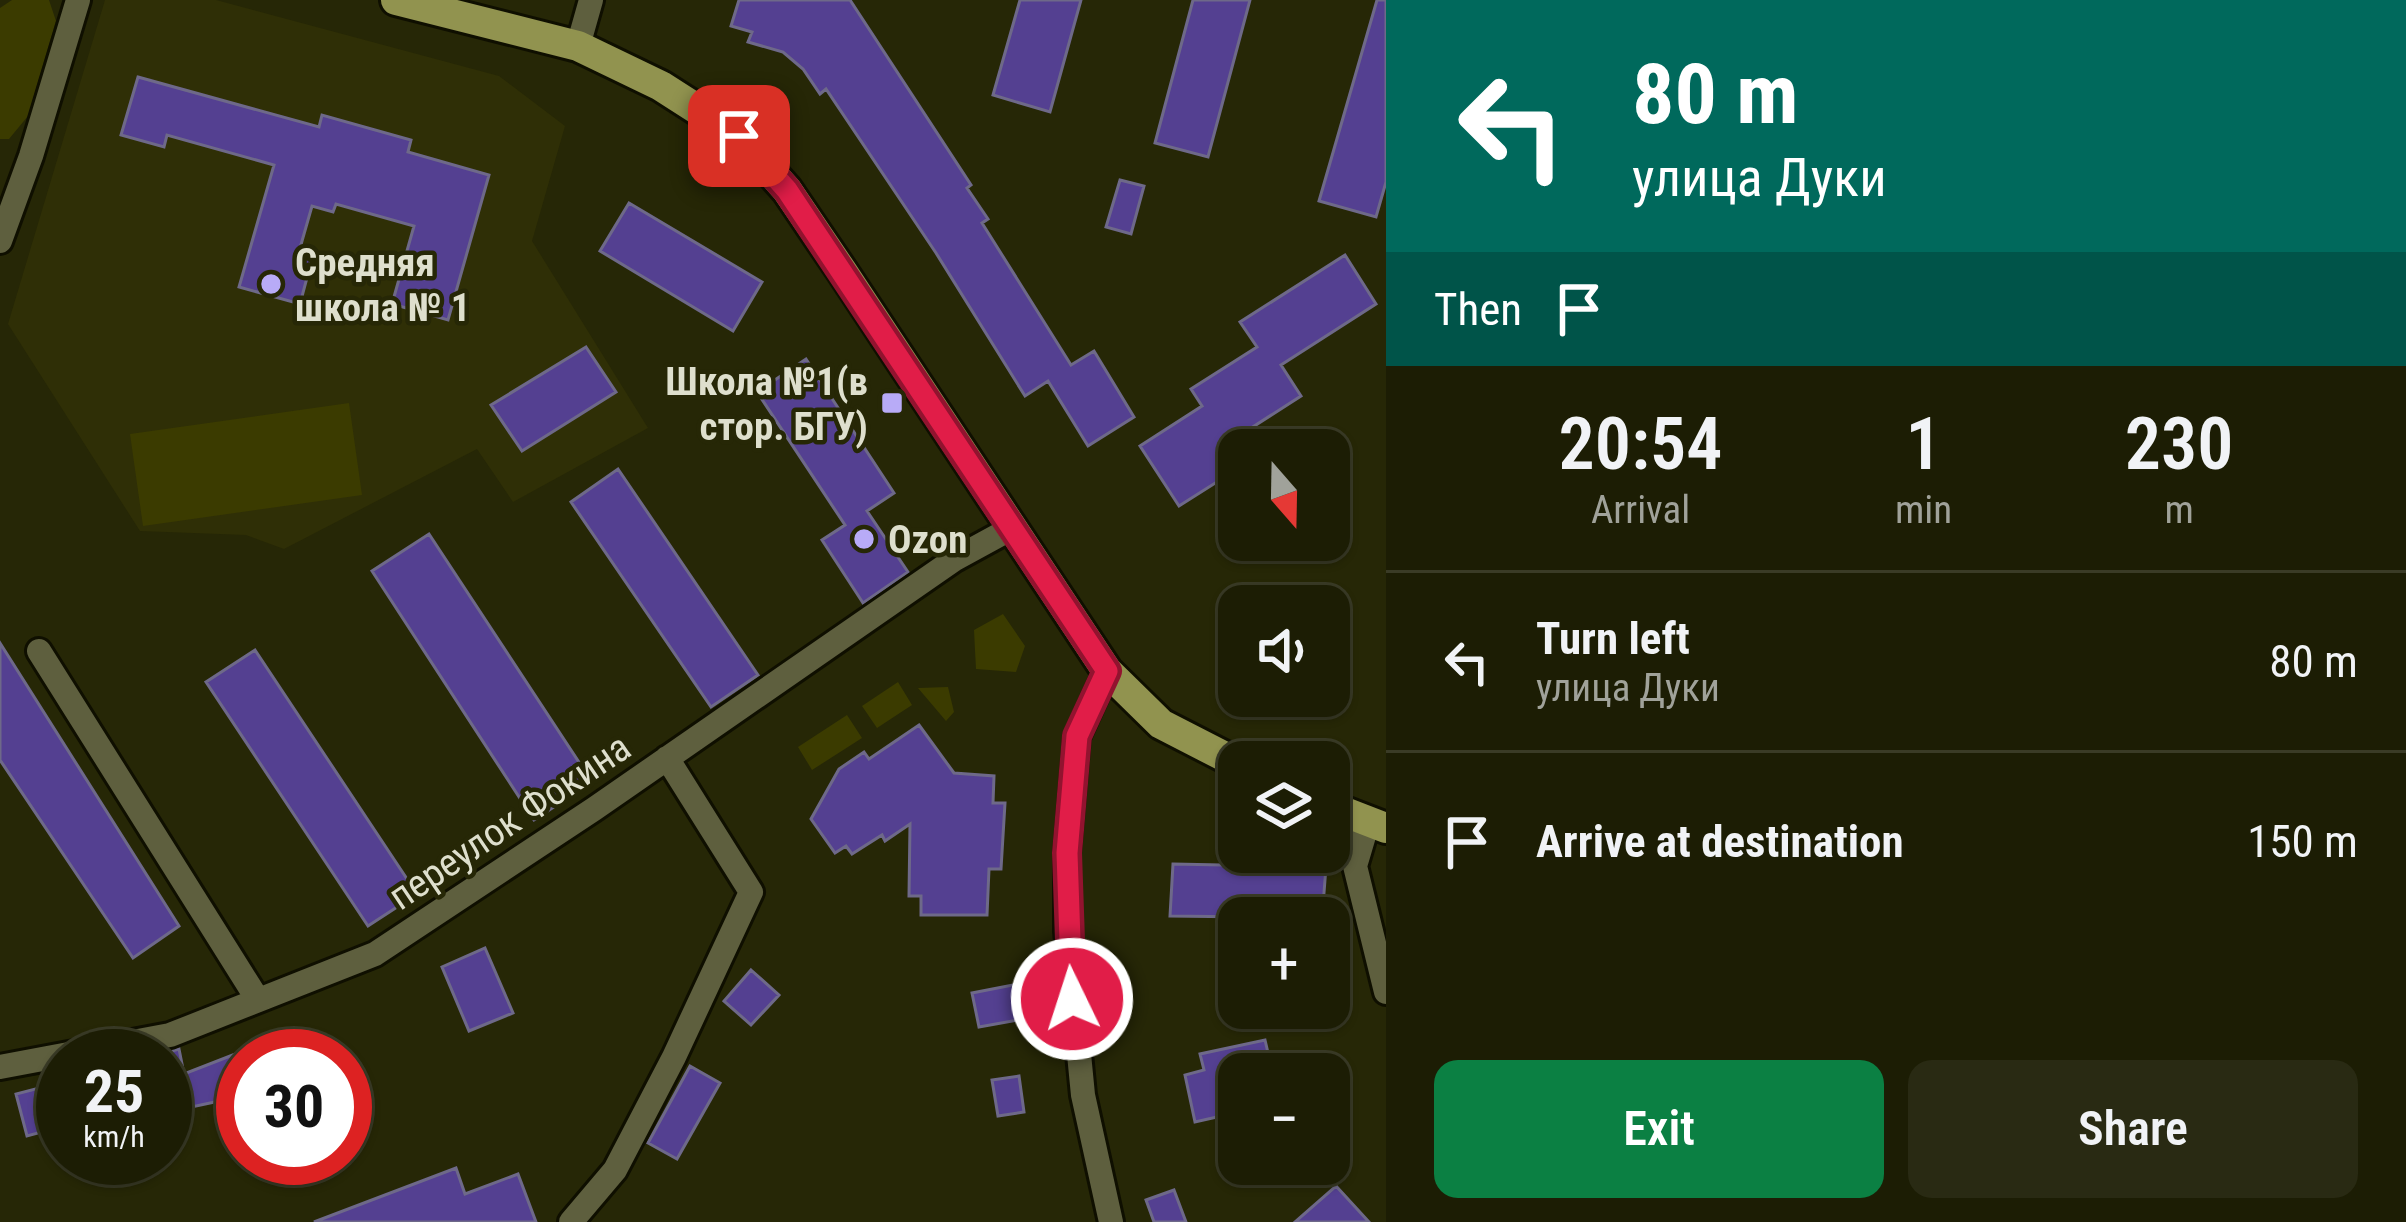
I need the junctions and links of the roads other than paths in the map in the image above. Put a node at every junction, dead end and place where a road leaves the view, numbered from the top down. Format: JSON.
{"nodes":[{"id":1,"x":78,"y":0,"type":"edge"},
{"id":2,"x":396,"y":0,"type":"edge"},
{"id":3,"x":591,"y":0,"type":"edge"},
{"id":4,"x":578,"y":46,"type":"junction"},
{"id":5,"x":0,"y":241,"type":"edge"},
{"id":6,"x":1010,"y":529,"type":"junction"},
{"id":7,"x":39,"y":651,"type":"dead end"},
{"id":8,"x":1107,"y":671,"type":"junction"},
{"id":9,"x":1218,"y":753,"type":"edge"},
{"id":10,"x":667,"y":758,"type":"junction"},
{"id":11,"x":1377,"y":825,"type":"edge"},
{"id":12,"x":1386,"y":992,"type":"edge"},
{"id":13,"x":259,"y":1000,"type":"junction"},
{"id":14,"x":0,"y":1067,"type":"edge"},
{"id":15,"x":571,"y":1222,"type":"edge"},
{"id":16,"x":1111,"y":1222,"type":"edge"}],
"edges":[{"from":1,"to":5,"type":"street"},
{"from":2,"to":4,"type":"main road"},
{"from":3,"to":4,"type":"street"},
{"from":4,"to":6,"type":"main road"},
{"from":6,"to":8,"type":"main road"},
{"from":6,"to":10,"type":"street","name":"переулок Фокина"},
{"from":7,"to":13,"type":"street"},
{"from":8,"to":9,"type":"main road"},
{"from":8,"to":16,"type":"street"},
{"from":10,"to":13,"type":"street","name":"переулок Фокина"},
{"from":10,"to":15,"type":"street"},
{"from":11,"to":12,"type":"street"},
{"from":13,"to":14,"type":"street","name":"переулок Фокина"}]}
